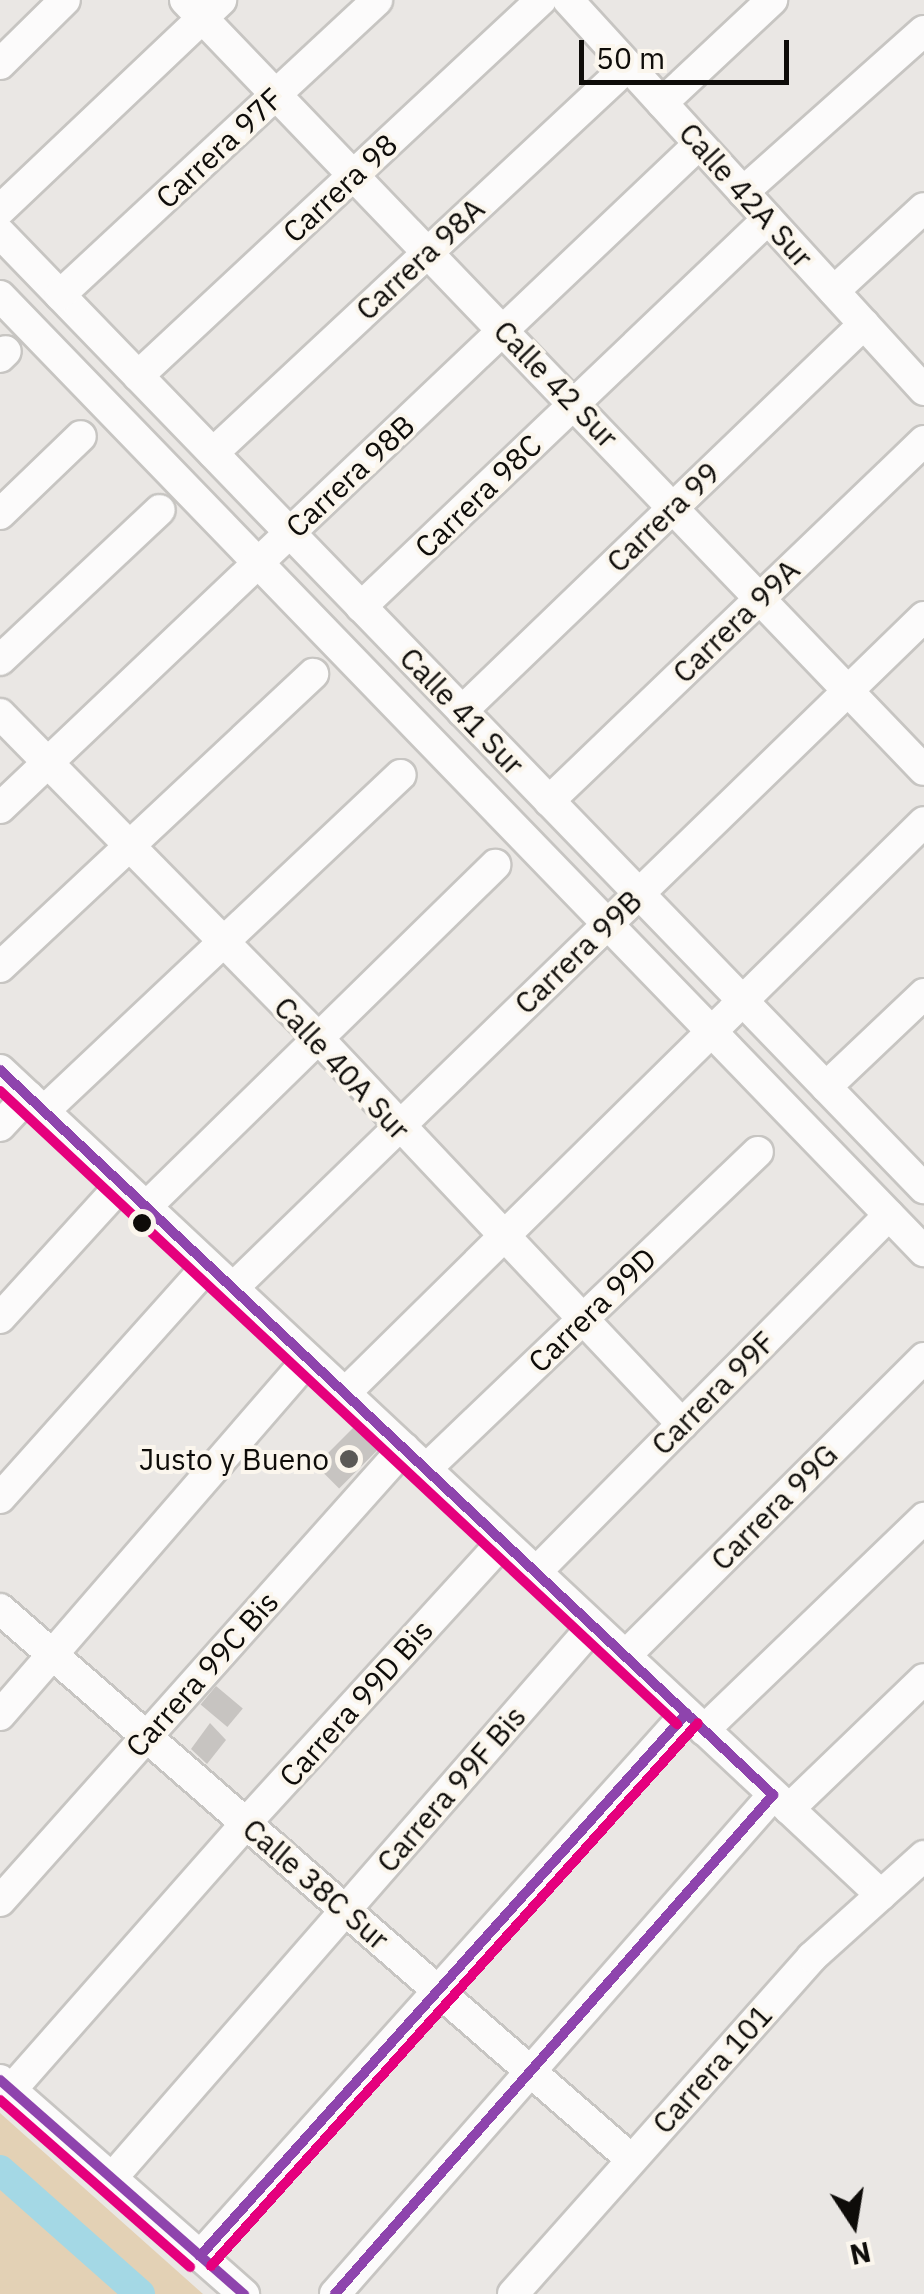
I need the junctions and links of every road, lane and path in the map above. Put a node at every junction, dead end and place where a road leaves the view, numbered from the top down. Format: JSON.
{"nodes":[{"id":1,"x":65,"y":0,"type":"edge"},
{"id":2,"x":377,"y":0,"type":"edge"},
{"id":3,"x":541,"y":0,"type":"edge"},
{"id":4,"x":569,"y":0,"type":"edge"},
{"id":5,"x":772,"y":0,"type":"edge"},
{"id":6,"x":203,"y":6,"type":"edge"},
{"id":7,"x":924,"y":30,"type":"edge"},
{"id":8,"x":0,"y":64,"type":"edge"},
{"id":9,"x":628,"y":66,"type":"junction"},
{"id":10,"x":276,"y":94,"type":"junction"},
{"id":11,"x":662,"y":103,"type":"junction"},
{"id":12,"x":699,"y":144,"type":"junction"},
{"id":13,"x":355,"y":174,"type":"junction"},
{"id":14,"x":743,"y":192,"type":"junction"},
{"id":15,"x":924,"y":208,"type":"edge"},
{"id":16,"x":0,"y":210,"type":"edge"},
{"id":17,"x":768,"y":220,"type":"junction"},
{"id":18,"x":0,"y":234,"type":"edge"},
{"id":19,"x":429,"y":251,"type":"junction"},
{"id":20,"x":834,"y":291,"type":"junction"},
{"id":21,"x":0,"y":296,"type":"edge"},
{"id":22,"x":60,"y":296,"type":"junction"},
{"id":23,"x":864,"y":324,"type":"junction"},
{"id":24,"x":504,"y":330,"type":"junction"},
{"id":25,"x":138,"y":376,"type":"junction"},
{"id":26,"x":923,"y":388,"type":"edge"},
{"id":27,"x":575,"y":404,"type":"junction"},
{"id":28,"x":81,"y":436,"type":"dead end"},
{"id":29,"x":924,"y":442,"type":"edge"},
{"id":30,"x":213,"y":453,"type":"junction"},
{"id":31,"x":674,"y":507,"type":"junction"},
{"id":32,"x":160,"y":510,"type":"dead end"},
{"id":33,"x":0,"y":514,"type":"edge"},
{"id":34,"x":290,"y":533,"type":"junction"},
{"id":35,"x":258,"y":563,"type":"junction"},
{"id":36,"x":760,"y":598,"type":"junction"},
{"id":37,"x":361,"y":607,"type":"junction"},
{"id":38,"x":924,"y":617,"type":"edge"},
{"id":39,"x":0,"y":660,"type":"edge"},
{"id":40,"x":313,"y":674,"type":"dead end"},
{"id":41,"x":848,"y":690,"type":"junction"},
{"id":42,"x":462,"y":710,"type":"junction"},
{"id":43,"x":0,"y":714,"type":"edge"},
{"id":44,"x":48,"y":763,"type":"junction"},
{"id":45,"x":924,"y":770,"type":"edge"},
{"id":46,"x":400,"y":775,"type":"dead end"},
{"id":47,"x":549,"y":800,"type":"junction"},
{"id":48,"x":0,"y":808,"type":"edge"},
{"id":49,"x":924,"y":822,"type":"edge"},
{"id":50,"x":127,"y":846,"type":"junction"},
{"id":51,"x":495,"y":865,"type":"dead end"},
{"id":52,"x":639,"y":894,"type":"junction"},
{"id":53,"x":608,"y":924,"type":"junction"},
{"id":54,"x":221,"y":944,"type":"junction"},
{"id":55,"x":0,"y":967,"type":"edge"},
{"id":56,"x":924,"y":994,"type":"edge"},
{"id":57,"x":743,"y":1001,"type":"junction"},
{"id":58,"x":712,"y":1031,"type":"junction"},
{"id":59,"x":318,"y":1038,"type":"junction"},
{"id":60,"x":0,"y":1070,"type":"edge"},
{"id":61,"x":826,"y":1087,"type":"junction"},
{"id":62,"x":36,"y":1104,"type":"junction"},
{"id":63,"x":0,"y":1126,"type":"edge"},
{"id":64,"x":398,"y":1127,"type":"junction"},
{"id":65,"x":758,"y":1152,"type":"dead end"},
{"id":66,"x":122,"y":1184,"type":"junction"},
{"id":67,"x":924,"y":1188,"type":"edge"},
{"id":68,"x":146,"y":1207,"type":"junction"},
{"id":69,"x":890,"y":1215,"type":"junction"},
{"id":70,"x":504,"y":1237,"type":"junction"},
{"id":71,"x":924,"y":1251,"type":"edge"},
{"id":72,"x":208,"y":1265,"type":"junction"},
{"id":73,"x":233,"y":1288,"type":"junction"},
{"id":74,"x":0,"y":1318,"type":"edge"},
{"id":75,"x":582,"y":1319,"type":"junction"},
{"id":76,"x":924,"y":1358,"type":"edge"},
{"id":77,"x":308,"y":1359,"type":"junction"},
{"id":78,"x":345,"y":1394,"type":"junction"},
{"id":79,"x":682,"y":1424,"type":"junction"},
{"id":80,"x":404,"y":1448,"type":"junction"},
{"id":81,"x":426,"y":1470,"type":"junction"},
{"id":82,"x":0,"y":1498,"type":"edge"},
{"id":83,"x":924,"y":1518,"type":"edge"},
{"id":84,"x":503,"y":1542,"type":"junction"},
{"id":85,"x":536,"y":1572,"type":"junction"},
{"id":86,"x":0,"y":1609,"type":"edge"},
{"id":87,"x":593,"y":1626,"type":"junction"},
{"id":88,"x":52,"y":1654,"type":"junction"},
{"id":89,"x":625,"y":1656,"type":"junction"},
{"id":90,"x":924,"y":1680,"type":"edge"},
{"id":91,"x":0,"y":1715,"type":"edge"},
{"id":92,"x":695,"y":1721,"type":"junction"},
{"id":93,"x":146,"y":1736,"type":"junction"},
{"id":94,"x":781,"y":1802,"type":"junction"},
{"id":95,"x":246,"y":1823,"type":"junction"},
{"id":96,"x":924,"y":1856,"type":"edge"},
{"id":97,"x":881,"y":1895,"type":"junction"},
{"id":98,"x":0,"y":1900,"type":"edge"},
{"id":99,"x":345,"y":1910,"type":"junction"},
{"id":100,"x":438,"y":1990,"type":"junction"},
{"id":101,"x":531,"y":2071,"type":"junction"},
{"id":102,"x":6,"y":2085,"type":"edge"},
{"id":103,"x":632,"y":2158,"type":"junction"},
{"id":104,"x":112,"y":2178,"type":"junction"},
{"id":105,"x":200,"y":2256,"type":"junction"},
{"id":106,"x":244,"y":2294,"type":"edge"},
{"id":107,"x":335,"y":2294,"type":"edge"},
{"id":108,"x":513,"y":2294,"type":"edge"}],
"edges":[{"from":1,"to":8,"type":"street"},
{"from":2,"to":10,"type":"street","name":"Carrera 97F"},
{"from":3,"to":13,"type":"street","name":"Carrera 98"},
{"from":4,"to":9,"type":"street","name":"Calle 42A Sur"},
{"from":5,"to":11,"type":"street"},
{"from":6,"to":10,"type":"street","name":"Calle 42 Sur"},
{"from":6,"to":16,"type":"street"},
{"from":7,"to":14,"type":"street"},
{"from":9,"to":11,"type":"street","name":"Calle 42A Sur"},
{"from":9,"to":19,"type":"street","name":"Carrera 98A"},
{"from":10,"to":13,"type":"street","name":"Calle 42 Sur"},
{"from":10,"to":22,"type":"street","name":"Carrera 97F"},
{"from":11,"to":12,"type":"street","name":"Calle 42A Sur"},
{"from":12,"to":14,"type":"street","name":"Calle 42A Sur"},
{"from":12,"to":24,"type":"street","name":"Carrera 98B"},
{"from":13,"to":19,"type":"street","name":"Calle 42 Sur"},
{"from":13,"to":25,"type":"street","name":"Carrera 98"},
{"from":14,"to":17,"type":"street","name":"Calle 42A Sur"},
{"from":15,"to":20,"type":"street"},
{"from":17,"to":20,"type":"street","name":"Calle 42A Sur"},
{"from":17,"to":27,"type":"street","name":"Carrera 98C"},
{"from":18,"to":22,"type":"street","name":"Calle 41 Sur"},
{"from":19,"to":24,"type":"street","name":"Calle 42 Sur"},
{"from":19,"to":30,"type":"street","name":"Carrera 98A"},
{"from":20,"to":23,"type":"street","name":"Calle 42A Sur"},
{"from":21,"to":35,"type":"street","name":"Calle 41 Sur"},
{"from":22,"to":25,"type":"street","name":"Calle 41 Sur"},
{"from":23,"to":26,"type":"street","name":"Calle 42A Sur"},
{"from":23,"to":31,"type":"street","name":"Carrera 99"},
{"from":24,"to":27,"type":"street","name":"Calle 42 Sur"},
{"from":24,"to":34,"type":"street","name":"Carrera 98B"},
{"from":25,"to":30,"type":"street","name":"Calle 41 Sur"},
{"from":27,"to":31,"type":"street","name":"Calle 42 Sur"},
{"from":27,"to":37,"type":"street","name":"Carrera 98C"},
{"from":28,"to":33,"type":"street"},
{"from":29,"to":36,"type":"street","name":"Carrera 99A"},
{"from":30,"to":34,"type":"street","name":"Calle 41 Sur"},
{"from":31,"to":36,"type":"street","name":"Calle 42 Sur"},
{"from":31,"to":42,"type":"street","name":"Carrera 99"},
{"from":32,"to":39,"type":"street"},
{"from":34,"to":35,"type":"street","name":"Carrera 98B"},
{"from":34,"to":37,"type":"street","name":"Calle 41 Sur"},
{"from":35,"to":44,"type":"street","name":"Carrera 98B"},
{"from":35,"to":53,"type":"street","name":"Calle 41 Sur"},
{"from":36,"to":41,"type":"street","name":"Calle 42 Sur"},
{"from":36,"to":47,"type":"street","name":"Carrera 99A"},
{"from":37,"to":42,"type":"street","name":"Calle 41 Sur"},
{"from":38,"to":41,"type":"street","name":"Carrera 99B"},
{"from":40,"to":50,"type":"street"},
{"from":41,"to":45,"type":"street","name":"Calle 42 Sur"},
{"from":41,"to":52,"type":"street","name":"Carrera 99B"},
{"from":42,"to":47,"type":"street","name":"Calle 41 Sur"},
{"from":43,"to":44,"type":"street","name":"Calle 40A Sur"},
{"from":44,"to":48,"type":"street","name":"Carrera 98B"},
{"from":44,"to":50,"type":"street","name":"Calle 40A Sur"},
{"from":46,"to":54,"type":"street"},
{"from":47,"to":52,"type":"street","name":"Calle 41 Sur"},
{"from":49,"to":57,"type":"street"},
{"from":50,"to":54,"type":"street","name":"Calle 40A Sur"},
{"from":50,"to":55,"type":"street"},
{"from":51,"to":59,"type":"street"},
{"from":52,"to":53,"type":"street","name":"Carrera 99B"},
{"from":52,"to":57,"type":"street","name":"Calle 41 Sur"},
{"from":53,"to":58,"type":"street","name":"Calle 41 Sur"},
{"from":53,"to":64,"type":"street","name":"Carrera 99B"},
{"from":54,"to":59,"type":"street","name":"Calle 40A Sur"},
{"from":54,"to":62,"type":"street"},
{"from":56,"to":61,"type":"street"},
{"from":57,"to":58,"type":"street"},
{"from":57,"to":61,"type":"street","name":"Calle 41 Sur"},
{"from":58,"to":69,"type":"street","name":"Calle 41 Sur"},
{"from":58,"to":70,"type":"street"},
{"from":59,"to":64,"type":"street","name":"Calle 40A Sur"},
{"from":59,"to":68,"type":"street"},
{"from":60,"to":62,"type":"street"},
{"from":61,"to":67,"type":"street","name":"Calle 41 Sur"},
{"from":62,"to":63,"type":"street"},
{"from":62,"to":66,"type":"street"},
{"from":64,"to":70,"type":"street","name":"Calle 40A Sur"},
{"from":64,"to":73,"type":"street","name":"Carrera 99B"},
{"from":65,"to":75,"type":"street","name":"Carrera 99D"},
{"from":66,"to":68,"type":"street"},
{"from":66,"to":74,"type":"street"},
{"from":68,"to":72,"type":"street"},
{"from":69,"to":71,"type":"street","name":"Calle 41 Sur"},
{"from":69,"to":79,"type":"street","name":"Carrera 99F"},
{"from":70,"to":75,"type":"street","name":"Calle 40A Sur"},
{"from":70,"to":78,"type":"street"},
{"from":72,"to":73,"type":"street"},
{"from":72,"to":82,"type":"street"},
{"from":73,"to":77,"type":"street"},
{"from":75,"to":79,"type":"street","name":"Calle 40A Sur"},
{"from":75,"to":81,"type":"street","name":"Carrera 99D"},
{"from":76,"to":89,"type":"street","name":"Carrera 99G"},
{"from":77,"to":78,"type":"street"},
{"from":77,"to":88,"type":"street"},
{"from":78,"to":80,"type":"street"},
{"from":79,"to":85,"type":"street","name":"Carrera 99F"},
{"from":80,"to":81,"type":"street"},
{"from":80,"to":93,"type":"street","name":"Carrera 99C Bis"},
{"from":81,"to":84,"type":"street"},
{"from":83,"to":92,"type":"street"},
{"from":84,"to":85,"type":"street"},
{"from":84,"to":95,"type":"street","name":"Carrera 99D Bis"},
{"from":85,"to":87,"type":"street"},
{"from":86,"to":88,"type":"street","name":"Calle 38C Sur"},
{"from":87,"to":89,"type":"street"},
{"from":87,"to":99,"type":"street","name":"Carrera 99F Bis"},
{"from":88,"to":91,"type":"street"},
{"from":88,"to":93,"type":"street","name":"Calle 38C Sur"},
{"from":89,"to":92,"type":"street"},
{"from":90,"to":94,"type":"street"},
{"from":92,"to":94,"type":"street"},
{"from":92,"to":100,"type":"street"},
{"from":93,"to":95,"type":"street","name":"Calle 38C Sur"},
{"from":93,"to":98,"type":"street","name":"Carrera 99C Bis"},
{"from":94,"to":97,"type":"street"},
{"from":94,"to":101,"type":"street"},
{"from":95,"to":99,"type":"street","name":"Calle 38C Sur"},
{"from":95,"to":102,"type":"street","name":"Carrera 99D Bis"},
{"from":96,"to":97,"type":"street","name":"Carrera 101"},
{"from":97,"to":103,"type":"street","name":"Carrera 101"},
{"from":99,"to":100,"type":"street","name":"Calle 38C Sur"},
{"from":99,"to":104,"type":"street","name":"Carrera 99F Bis"},
{"from":100,"to":101,"type":"street","name":"Calle 38C Sur"},
{"from":100,"to":105,"type":"street"},
{"from":101,"to":103,"type":"street","name":"Calle 38C Sur"},
{"from":101,"to":107,"type":"street"},
{"from":102,"to":104,"type":"street"},
{"from":103,"to":108,"type":"street","name":"Carrera 101"},
{"from":104,"to":105,"type":"street"},
{"from":105,"to":106,"type":"street"}]}
